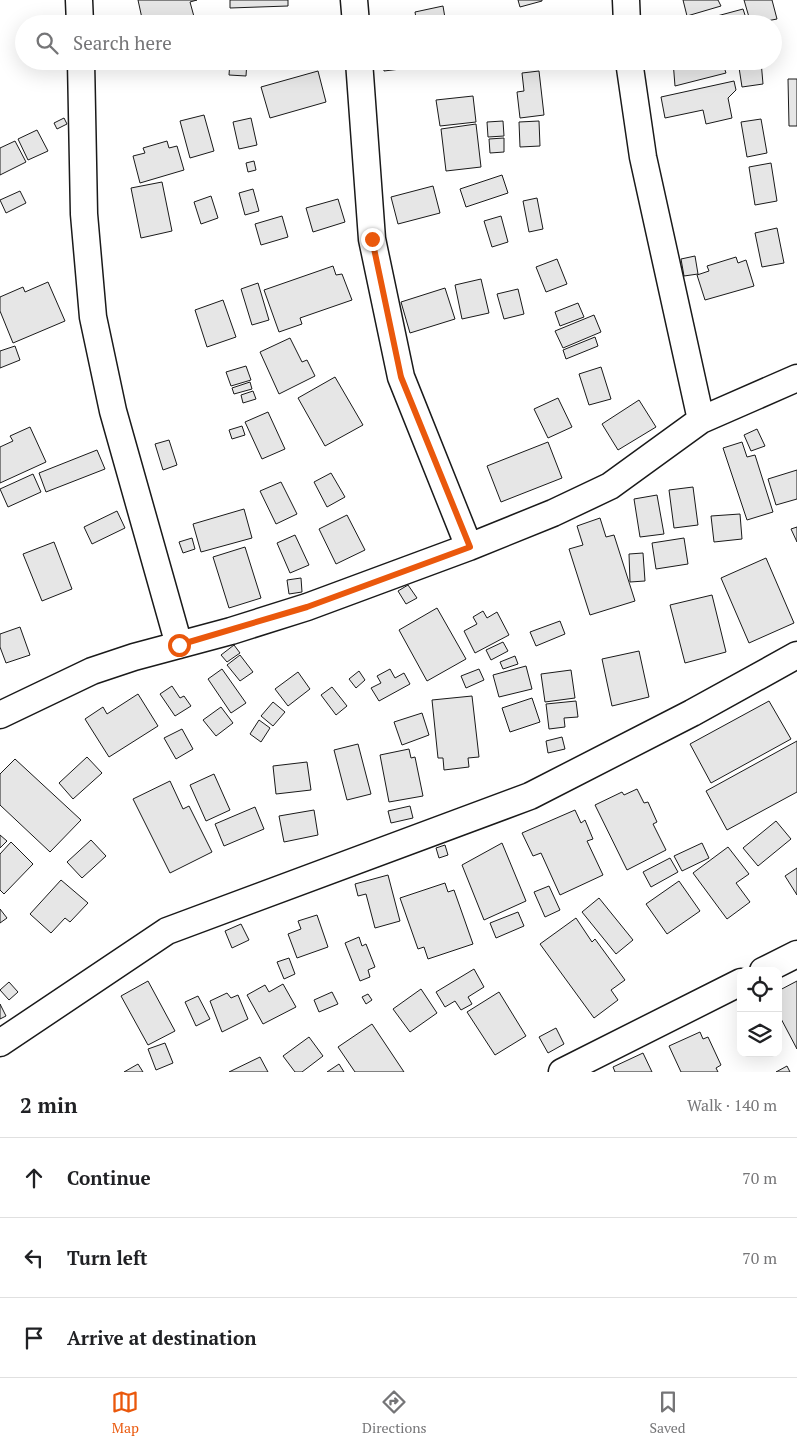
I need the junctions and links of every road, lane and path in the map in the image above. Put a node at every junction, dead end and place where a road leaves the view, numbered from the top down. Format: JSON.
{"nodes":[{"id":1,"x":79,"y":0,"type":"edge"},
{"id":2,"x":354,"y":0,"type":"edge"},
{"id":3,"x":626,"y":0,"type":"edge"},
{"id":4,"x":80,"y":15,"type":"edge"},
{"id":5,"x":355,"y":15,"type":"edge"},
{"id":6,"x":627,"y":15,"type":"edge"},
{"id":7,"x":81,"y":70,"type":"edge"},
{"id":8,"x":360,"y":70,"type":"edge"},
{"id":9,"x":630,"y":70,"type":"edge"},
{"id":10,"x":797,"y":378,"type":"edge"},
{"id":11,"x":701,"y":420,"type":"junction"},
{"id":12,"x":470,"y":547,"type":"junction"},
{"id":13,"x":179,"y":645,"type":"junction"},
{"id":14,"x":797,"y":655,"type":"edge"},
{"id":15,"x":0,"y":715,"type":"edge"},
{"id":16,"x":797,"y":954,"type":"edge"},
{"id":17,"x":771,"y":967,"type":"edge"},
{"id":18,"x":737,"y":984,"type":"edge"},
{"id":19,"x":0,"y":1043,"type":"edge"},
{"id":20,"x":562,"y":1072,"type":"edge"}],
"edges":[{"from":1,"to":4,"type":"street"},
{"from":2,"to":5,"type":"street"},
{"from":3,"to":6,"type":"street"},
{"from":7,"to":13,"type":"street"},
{"from":8,"to":12,"type":"street"},
{"from":9,"to":11,"type":"street"},
{"from":10,"to":11,"type":"street"},
{"from":11,"to":12,"type":"street"},
{"from":12,"to":13,"type":"street"},
{"from":13,"to":15,"type":"street"},
{"from":14,"to":19,"type":"street"},
{"from":16,"to":17,"type":"street"},
{"from":18,"to":20,"type":"street"}]}
